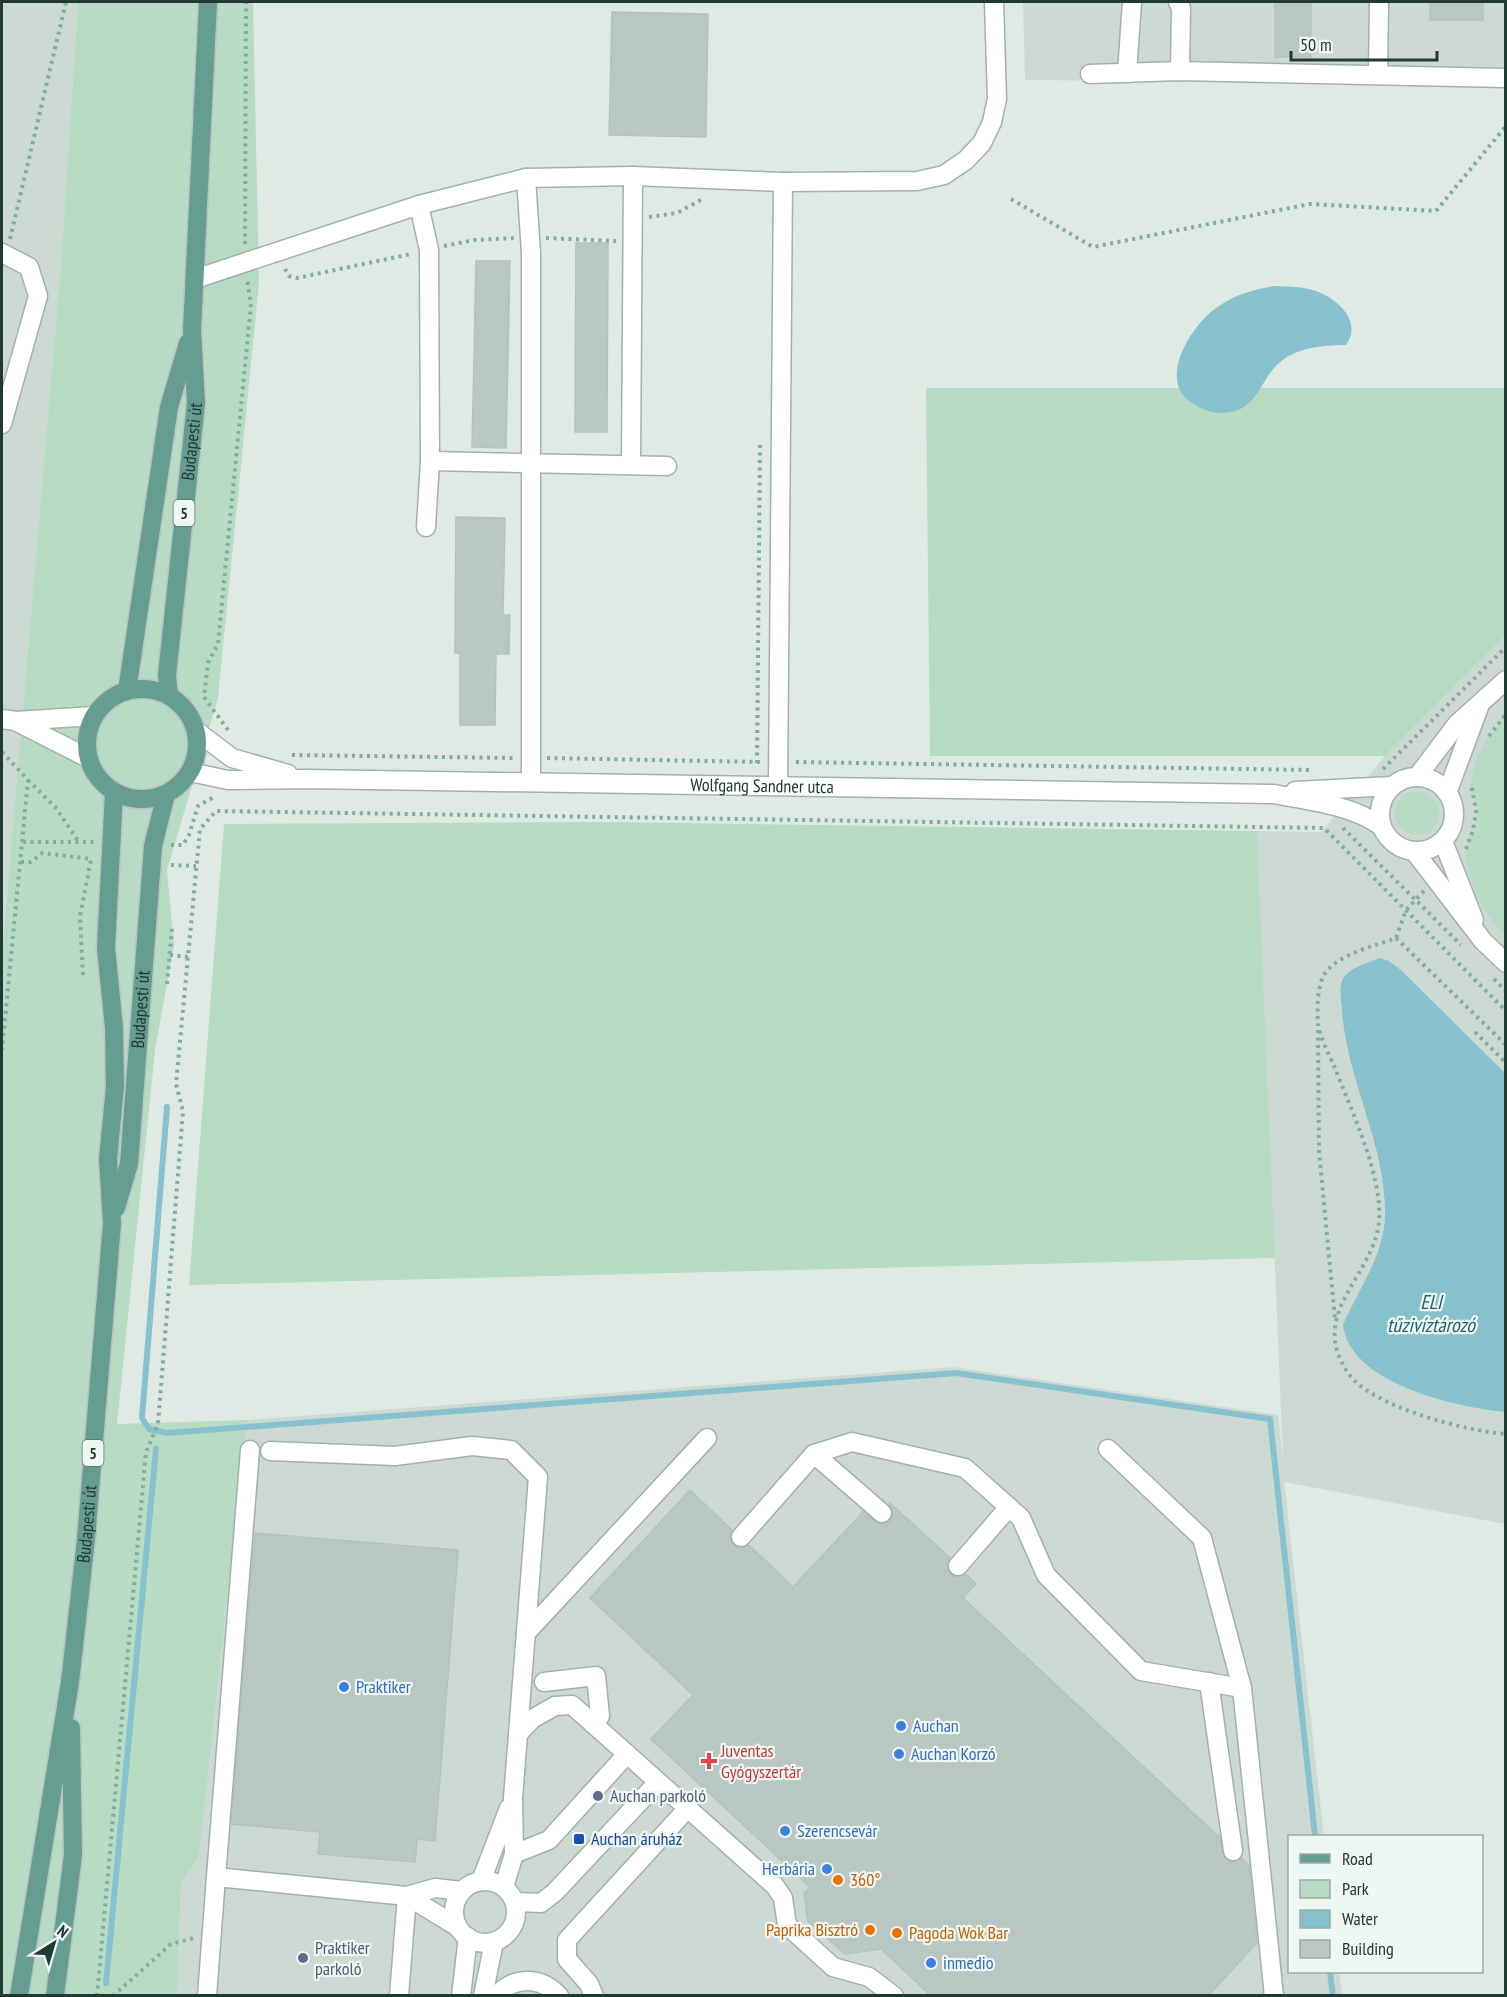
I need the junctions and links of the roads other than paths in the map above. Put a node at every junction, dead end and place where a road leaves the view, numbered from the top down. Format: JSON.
{"nodes":[{"id":1,"x":208,"y":2,"type":"edge"},
{"id":2,"x":994,"y":2,"type":"edge"},
{"id":3,"x":1132,"y":2,"type":"edge"},
{"id":4,"x":1178,"y":2,"type":"edge"},
{"id":5,"x":1380,"y":2,"type":"edge"},
{"id":6,"x":1180,"y":71,"type":"junction"},
{"id":7,"x":1127,"y":73,"type":"junction"},
{"id":8,"x":1090,"y":74,"type":"dead end"},
{"id":9,"x":1378,"y":75,"type":"junction"},
{"id":10,"x":1506,"y":78,"type":"edge"},
{"id":11,"x":633,"y":176,"type":"junction"},
{"id":12,"x":526,"y":178,"type":"junction"},
{"id":13,"x":783,"y":182,"type":"junction"},
{"id":14,"x":419,"y":205,"type":"junction"},
{"id":15,"x":4,"y":253,"type":"edge"},
{"id":16,"x":195,"y":279,"type":"junction"},
{"id":17,"x":192,"y":330,"type":"junction"},
{"id":18,"x":2,"y":424,"type":"edge"},
{"id":19,"x":430,"y":462,"type":"junction"},
{"id":20,"x":530,"y":463,"type":"junction"},
{"id":21,"x":631,"y":463,"type":"junction"},
{"id":22,"x":667,"y":466,"type":"dead end"},
{"id":23,"x":426,"y":527,"type":"dead end"},
{"id":24,"x":1506,"y":680,"type":"edge"},
{"id":25,"x":127,"y":691,"type":"junction"},
{"id":26,"x":169,"y":696,"type":"junction"},
{"id":27,"x":1480,"y":705,"type":"junction"},
{"id":28,"x":93,"y":716,"type":"junction"},
{"id":29,"x":9,"y":720,"type":"edge"},
{"id":30,"x":195,"y":730,"type":"junction"},
{"id":31,"x":88,"y":758,"type":"junction"},
{"id":32,"x":190,"y":772,"type":"junction"},
{"id":33,"x":1417,"y":777,"type":"junction"},
{"id":34,"x":308,"y":779,"type":"junction"},
{"id":35,"x":531,"y":782,"type":"junction"},
{"id":36,"x":778,"y":786,"type":"junction"},
{"id":37,"x":1392,"y":786,"type":"junction"},
{"id":38,"x":114,"y":792,"type":"junction"},
{"id":39,"x":1447,"y":793,"type":"junction"},
{"id":40,"x":166,"y":794,"type":"junction"},
{"id":41,"x":1274,"y":794,"type":"junction"},
{"id":42,"x":1382,"y":826,"type":"junction"},
{"id":43,"x":1443,"y":841,"type":"junction"},
{"id":44,"x":1414,"y":851,"type":"junction"},
{"id":45,"x":1483,"y":940,"type":"junction"},
{"id":46,"x":1506,"y":963,"type":"edge"},
{"id":47,"x":112,"y":1223,"type":"junction"},
{"id":48,"x":707,"y":1438,"type":"dead end"},
{"id":49,"x":1108,"y":1449,"type":"dead end"},
{"id":50,"x":250,"y":1450,"type":"dead end"},
{"id":51,"x":270,"y":1451,"type":"dead end"},
{"id":52,"x":814,"y":1454,"type":"junction"},
{"id":53,"x":1009,"y":1507,"type":"junction"},
{"id":54,"x":882,"y":1513,"type":"dead end"},
{"id":55,"x":741,"y":1537,"type":"dead end"},
{"id":56,"x":958,"y":1566,"type":"dead end"},
{"id":57,"x":526,"y":1633,"type":"junction"},
{"id":58,"x":524,"y":1667,"type":"junction"},
{"id":59,"x":70,"y":1682,"type":"junction"},
{"id":60,"x":544,"y":1682,"type":"junction"},
{"id":61,"x":1209,"y":1682,"type":"junction"},
{"id":62,"x":1242,"y":1688,"type":"junction"},
{"id":63,"x":572,"y":1705,"type":"junction"},
{"id":64,"x":593,"y":1724,"type":"junction"},
{"id":65,"x":518,"y":1734,"type":"junction"},
{"id":66,"x":627,"y":1754,"type":"junction"},
{"id":67,"x":658,"y":1782,"type":"junction"},
{"id":68,"x":513,"y":1798,"type":"junction"},
{"id":69,"x":688,"y":1808,"type":"junction"},
{"id":70,"x":1233,"y":1851,"type":"dead end"},
{"id":71,"x":514,"y":1854,"type":"junction"},
{"id":72,"x":216,"y":1877,"type":"junction"},
{"id":73,"x":481,"y":1881,"type":"junction"},
{"id":74,"x":504,"y":1887,"type":"junction"},
{"id":75,"x":462,"y":1891,"type":"junction"},
{"id":76,"x":407,"y":1896,"type":"junction"},
{"id":77,"x":515,"y":1902,"type":"junction"},
{"id":78,"x":463,"y":1933,"type":"junction"},
{"id":79,"x":494,"y":1942,"type":"junction"},
{"id":80,"x":19,"y":1995,"type":"edge"},
{"id":81,"x":55,"y":1995,"type":"edge"},
{"id":82,"x":207,"y":1995,"type":"edge"},
{"id":83,"x":399,"y":1995,"type":"edge"},
{"id":84,"x":461,"y":1995,"type":"edge"},
{"id":85,"x":483,"y":1995,"type":"edge"},
{"id":86,"x":496,"y":1995,"type":"edge"},
{"id":87,"x":559,"y":1995,"type":"edge"},
{"id":88,"x":594,"y":1995,"type":"edge"},
{"id":89,"x":894,"y":1995,"type":"edge"},
{"id":90,"x":1274,"y":1995,"type":"edge"}],
"edges":[{"from":1,"to":16,"type":"main road","name":"Budapesti út","number":"5"},
{"from":2,"to":13,"type":"street"},
{"from":3,"to":7,"type":"street"},
{"from":4,"to":6,"type":"street"},
{"from":5,"to":9,"type":"street"},
{"from":6,"to":7,"type":"street"},
{"from":6,"to":9,"type":"street"},
{"from":7,"to":8,"type":"street"},
{"from":9,"to":10,"type":"street"},
{"from":11,"to":12,"type":"street"},
{"from":11,"to":13,"type":"street"},
{"from":11,"to":21,"type":"street"},
{"from":12,"to":14,"type":"street"},
{"from":12,"to":20,"type":"street"},
{"from":13,"to":36,"type":"street"},
{"from":14,"to":16,"type":"street"},
{"from":14,"to":19,"type":"street"},
{"from":15,"to":18,"type":"street"},
{"from":16,"to":17,"type":"main road","name":"Budapesti út","number":"5"},
{"from":17,"to":25,"type":"main road","name":"Budapesti út","number":"5"},
{"from":17,"to":26,"type":"main road","name":"Budapesti út","number":"5"},
{"from":19,"to":20,"type":"street"},
{"from":19,"to":23,"type":"street"},
{"from":20,"to":21,"type":"street"},
{"from":20,"to":35,"type":"street"},
{"from":21,"to":22,"type":"street"},
{"from":24,"to":27,"type":"street"},
{"from":25,"to":26,"type":"main road"},
{"from":25,"to":28,"type":"main road"},
{"from":26,"to":30,"type":"main road"},
{"from":27,"to":33,"type":"street"},
{"from":27,"to":39,"type":"street"},
{"from":28,"to":29,"type":"street"},
{"from":28,"to":31,"type":"main road"},
{"from":29,"to":31,"type":"street"},
{"from":30,"to":32,"type":"main road"},
{"from":30,"to":34,"type":"street","name":"Wolfgang Sandner utca"},
{"from":31,"to":38,"type":"main road"},
{"from":32,"to":34,"type":"street","name":"Wolfgang Sandner utca"},
{"from":32,"to":40,"type":"main road"},
{"from":33,"to":37,"type":"street"},
{"from":33,"to":39,"type":"street"},
{"from":34,"to":35,"type":"street","name":"Wolfgang Sandner utca"},
{"from":35,"to":36,"type":"street","name":"Wolfgang Sandner utca"},
{"from":36,"to":41,"type":"street","name":"Wolfgang Sandner utca"},
{"from":37,"to":41,"type":"street"},
{"from":37,"to":42,"type":"street"},
{"from":38,"to":40,"type":"main road"},
{"from":38,"to":47,"type":"main road","name":"Budapesti út","number":"5"},
{"from":39,"to":43,"type":"street"},
{"from":40,"to":47,"type":"main road","name":"Budapesti út","number":"5"},
{"from":41,"to":42,"type":"street"},
{"from":42,"to":44,"type":"street"},
{"from":43,"to":44,"type":"street"},
{"from":43,"to":45,"type":"street"},
{"from":44,"to":45,"type":"street"},
{"from":45,"to":46,"type":"street"},
{"from":47,"to":59,"type":"main road","name":"Budapesti út","number":"5"},
{"from":48,"to":57,"type":"street"},
{"from":49,"to":62,"type":"street"},
{"from":50,"to":72,"type":"street"},
{"from":51,"to":57,"type":"street"},
{"from":52,"to":53,"type":"street"},
{"from":52,"to":54,"type":"street"},
{"from":52,"to":55,"type":"street"},
{"from":53,"to":56,"type":"street"},
{"from":53,"to":61,"type":"street"},
{"from":57,"to":58,"type":"street"},
{"from":58,"to":60,"type":"street"},
{"from":58,"to":65,"type":"street"},
{"from":59,"to":80,"type":"main road","name":"Budapesti út","number":"5"},
{"from":59,"to":81,"type":"main road","name":"Budapesti út","number":"5"},
{"from":60,"to":63,"type":"street"},
{"from":60,"to":64,"type":"street"},
{"from":61,"to":62,"type":"street"},
{"from":61,"to":70,"type":"street"},
{"from":62,"to":90,"type":"street"},
{"from":63,"to":64,"type":"street"},
{"from":63,"to":65,"type":"street"},
{"from":64,"to":66,"type":"street"},
{"from":65,"to":68,"type":"street"},
{"from":66,"to":67,"type":"street"},
{"from":66,"to":71,"type":"street"},
{"from":67,"to":69,"type":"street"},
{"from":67,"to":77,"type":"street"},
{"from":68,"to":71,"type":"street"},
{"from":68,"to":73,"type":"street"},
{"from":69,"to":88,"type":"street"},
{"from":69,"to":89,"type":"street"},
{"from":71,"to":74,"type":"street"},
{"from":72,"to":76,"type":"street"},
{"from":72,"to":82,"type":"street"},
{"from":73,"to":74,"type":"street"},
{"from":73,"to":75,"type":"street"},
{"from":74,"to":77,"type":"street"},
{"from":75,"to":76,"type":"street"},
{"from":75,"to":78,"type":"street"},
{"from":76,"to":78,"type":"street"},
{"from":76,"to":83,"type":"street"},
{"from":77,"to":79,"type":"street"},
{"from":78,"to":79,"type":"street"},
{"from":78,"to":84,"type":"street"},
{"from":79,"to":85,"type":"street"},
{"from":86,"to":87,"type":"street"}]}
